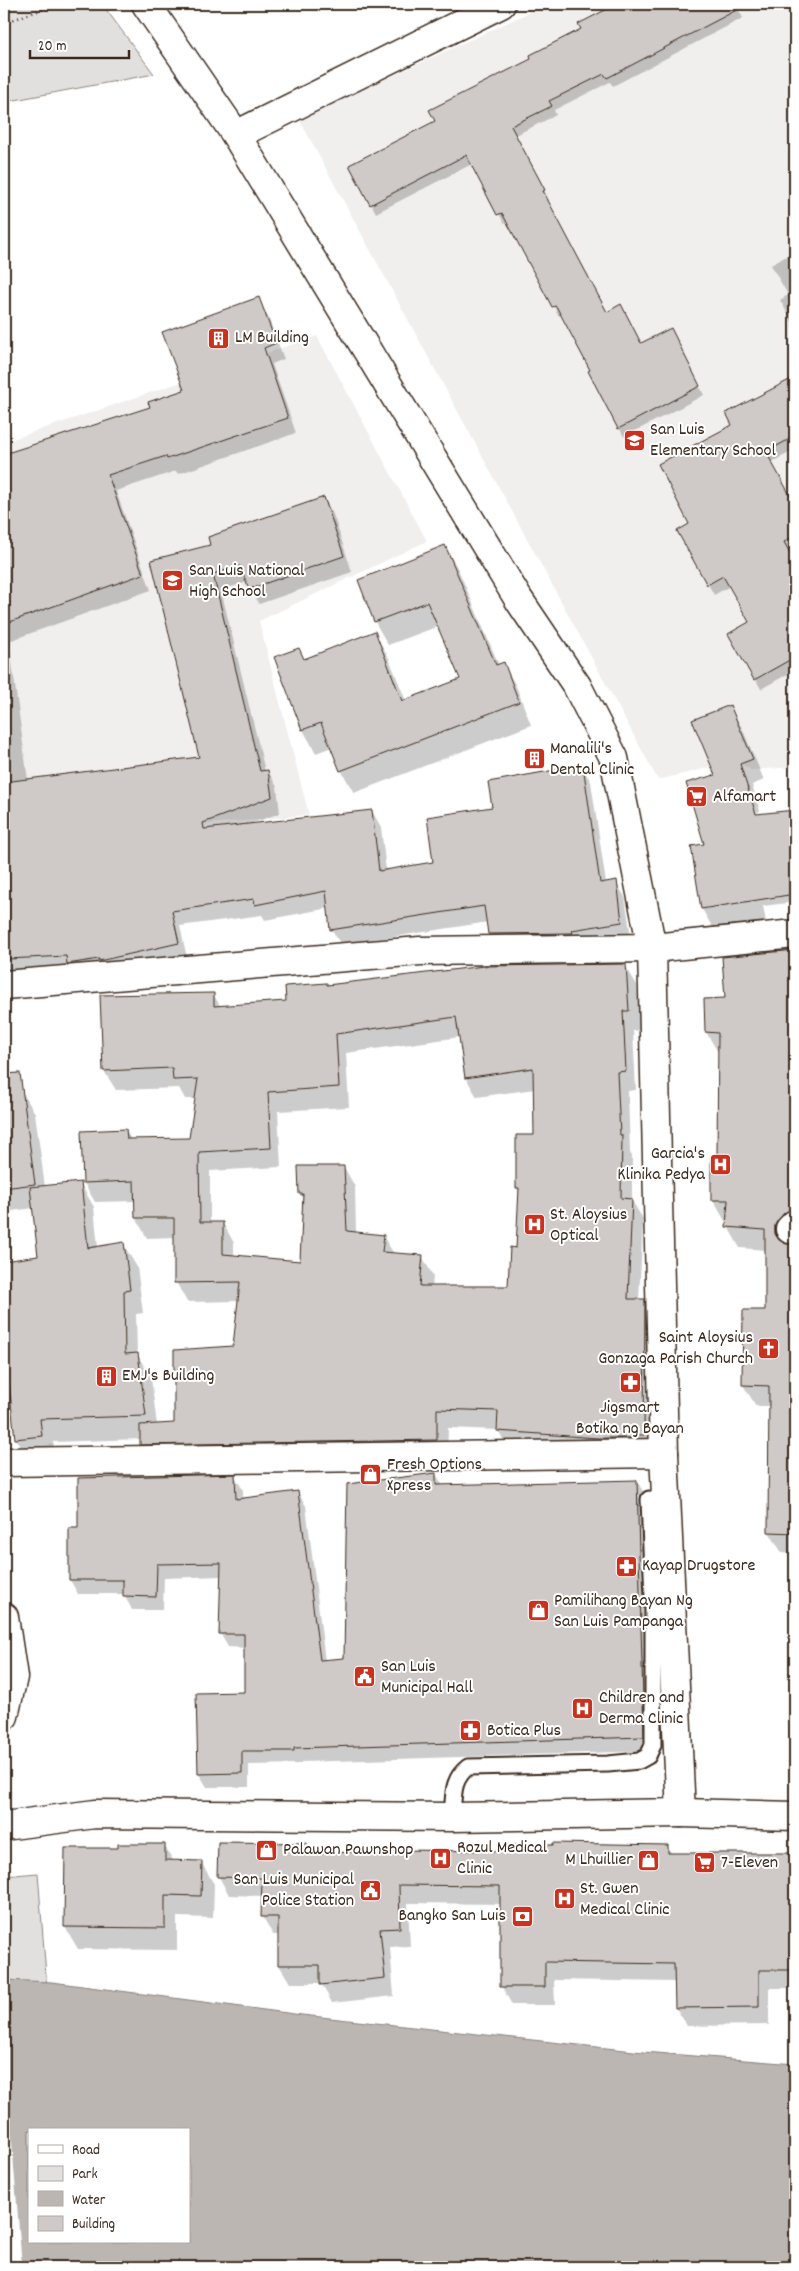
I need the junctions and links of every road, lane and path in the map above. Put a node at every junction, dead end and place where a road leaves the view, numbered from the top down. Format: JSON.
{"nodes":[{"id":1,"x":57,"y":4,"type":"edge"},
{"id":2,"x":146,"y":4,"type":"edge"},
{"id":3,"x":501,"y":4,"type":"edge"},
{"id":4,"x":4,"y":23,"type":"edge"},
{"id":5,"x":236,"y":135,"type":"junction"},
{"id":6,"x":795,"y":934,"type":"edge"},
{"id":7,"x":652,"y":948,"type":"junction"},
{"id":8,"x":4,"y":984,"type":"edge"},
{"id":9,"x":664,"y":1454,"type":"junction"},
{"id":10,"x":4,"y":1462,"type":"edge"},
{"id":11,"x":649,"y":1499,"type":"dead end"},
{"id":12,"x":662,"y":1597,"type":"junction"},
{"id":13,"x":4,"y":1617,"type":"edge"},
{"id":14,"x":664,"y":1712,"type":"junction"},
{"id":15,"x":4,"y":1716,"type":"edge"},
{"id":16,"x":680,"y":1813,"type":"junction"},
{"id":17,"x":795,"y":1816,"type":"edge"},
{"id":18,"x":452,"y":1817,"type":"junction"},
{"id":19,"x":4,"y":1826,"type":"edge"}],
"edges":[{"from":1,"to":4,"type":"path"},
{"from":2,"to":5,"type":"main road"},
{"from":3,"to":5,"type":"main road"},
{"from":5,"to":7,"type":"main road"},
{"from":6,"to":7,"type":"main road"},
{"from":7,"to":8,"type":"main road"},
{"from":7,"to":9,"type":"main road"},
{"from":9,"to":10,"type":"main road"},
{"from":9,"to":12,"type":"main road"},
{"from":11,"to":12,"type":"lane"},
{"from":12,"to":14,"type":"main road"},
{"from":13,"to":15,"type":"main road"},
{"from":14,"to":16,"type":"main road"},
{"from":14,"to":18,"type":"lane"},
{"from":16,"to":17,"type":"main road"},
{"from":16,"to":18,"type":"main road"},
{"from":18,"to":19,"type":"main road"}]}
